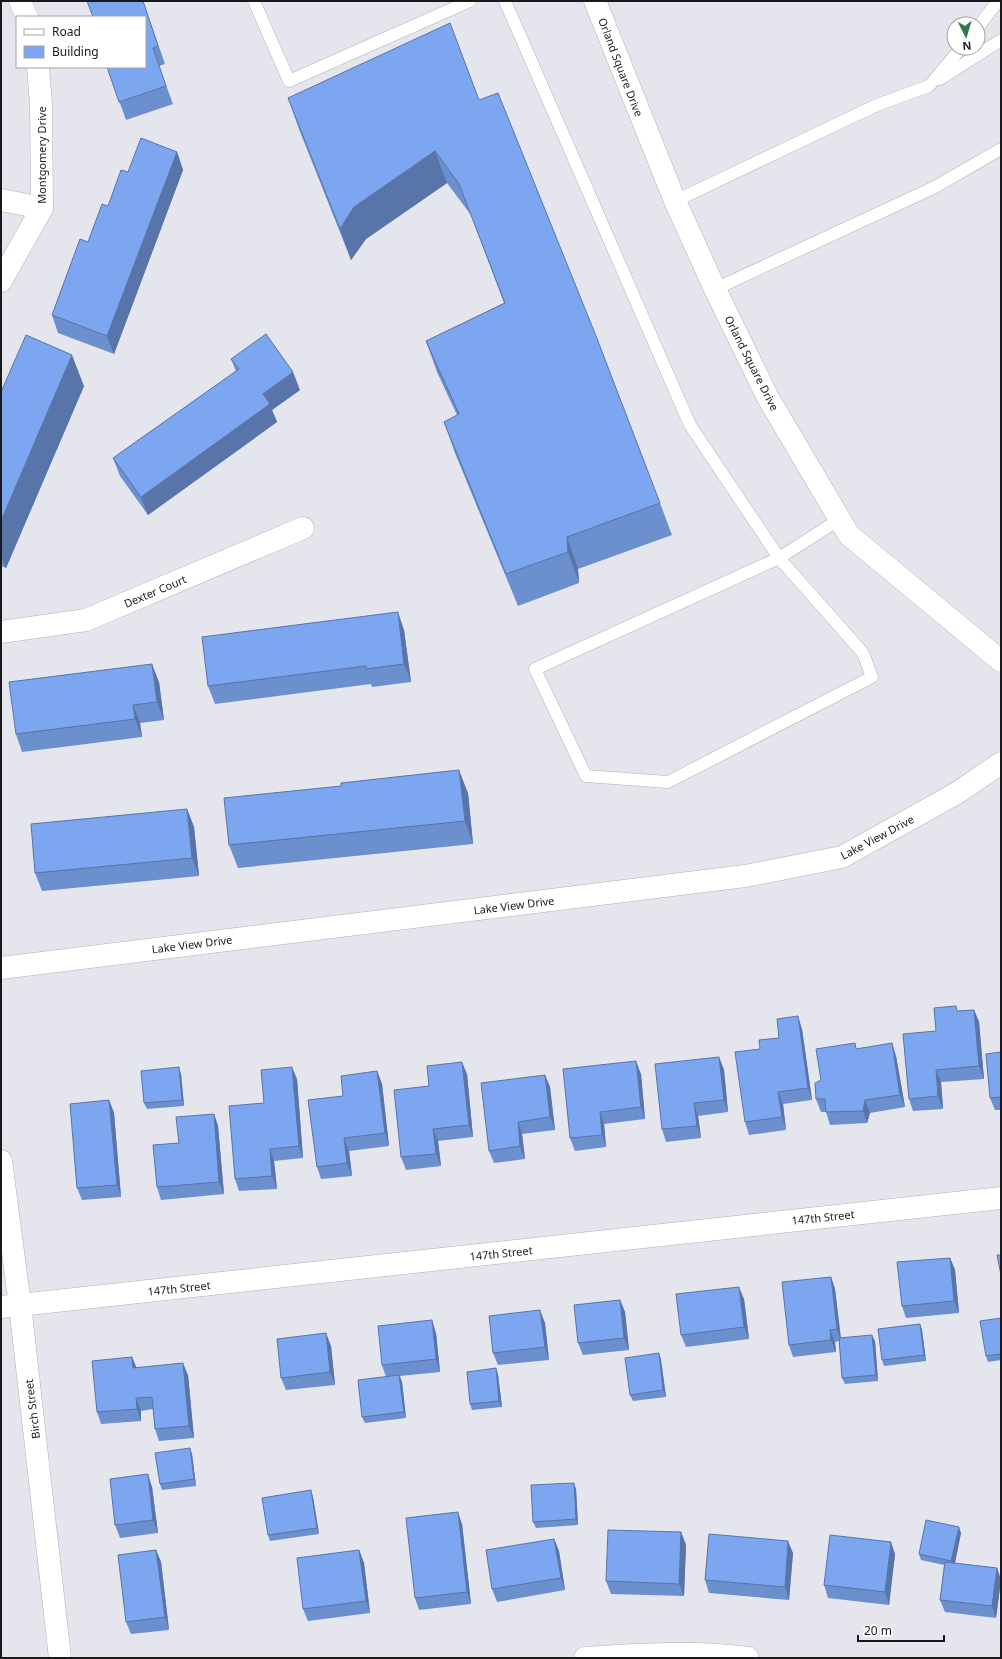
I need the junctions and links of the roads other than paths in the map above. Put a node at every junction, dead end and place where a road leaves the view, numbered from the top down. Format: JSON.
{"nodes":[{"id":1,"x":20,"y":1,"type":"edge"},
{"id":2,"x":254,"y":1,"type":"edge"},
{"id":3,"x":470,"y":1,"type":"edge"},
{"id":4,"x":505,"y":1,"type":"edge"},
{"id":5,"x":595,"y":1,"type":"edge"},
{"id":6,"x":998,"y":1,"type":"edge"},
{"id":7,"x":27,"y":16,"type":"edge"},
{"id":8,"x":986,"y":17,"type":"edge"},
{"id":9,"x":1001,"y":40,"type":"edge"},
{"id":10,"x":953,"y":56,"type":"edge"},
{"id":11,"x":38,"y":68,"type":"edge"},
{"id":12,"x":929,"y":86,"type":"junction"},
{"id":13,"x":1001,"y":149,"type":"edge"},
{"id":14,"x":1,"y":200,"type":"edge"},
{"id":15,"x":675,"y":201,"type":"junction"},
{"id":16,"x":42,"y":208,"type":"junction"},
{"id":17,"x":1,"y":281,"type":"edge"},
{"id":18,"x":715,"y":289,"type":"junction"},
{"id":19,"x":840,"y":519,"type":"junction"},
{"id":20,"x":303,"y":528,"type":"dead end"},
{"id":21,"x":779,"y":558,"type":"junction"},
{"id":22,"x":1,"y":632,"type":"edge"},
{"id":23,"x":1001,"y":661,"type":"edge"},
{"id":24,"x":1001,"y":763,"type":"edge"},
{"id":25,"x":1,"y":968,"type":"edge"},
{"id":26,"x":1,"y":1161,"type":"edge"},
{"id":27,"x":1001,"y":1198,"type":"edge"},
{"id":28,"x":10,"y":1306,"type":"edge"},
{"id":29,"x":60,"y":1658,"type":"edge"},
{"id":30,"x":585,"y":1658,"type":"edge"},
{"id":31,"x":748,"y":1658,"type":"edge"}],
"edges":[{"from":1,"to":7,"type":"street"},
{"from":2,"to":3,"type":"lane"},
{"from":4,"to":21,"type":"lane"},
{"from":5,"to":15,"type":"street","name":"Orland Square Drive"},
{"from":6,"to":8,"type":"lane"},
{"from":9,"to":12,"type":"lane"},
{"from":10,"to":12,"type":"lane"},
{"from":11,"to":16,"type":"street","name":"Montgomery Drive"},
{"from":12,"to":15,"type":"lane"},
{"from":13,"to":18,"type":"lane"},
{"from":14,"to":16,"type":"street"},
{"from":15,"to":18,"type":"street","name":"Orland Square Drive"},
{"from":16,"to":17,"type":"street","name":"Montgomery Drive"},
{"from":18,"to":19,"type":"street","name":"Orland Square Drive"},
{"from":19,"to":21,"type":"lane"},
{"from":19,"to":23,"type":"street","name":"Orland Square Drive"},
{"from":20,"to":22,"type":"street","name":"Dexter Court"},
{"from":21,"to":21,"type":"lane"},
{"from":24,"to":25,"type":"street","name":"Lake View Drive"},
{"from":26,"to":28,"type":"street","name":"Birch Street"},
{"from":27,"to":28,"type":"street","name":"147th Street"},
{"from":28,"to":29,"type":"street","name":"Birch Street"},
{"from":30,"to":31,"type":"street"}]}
